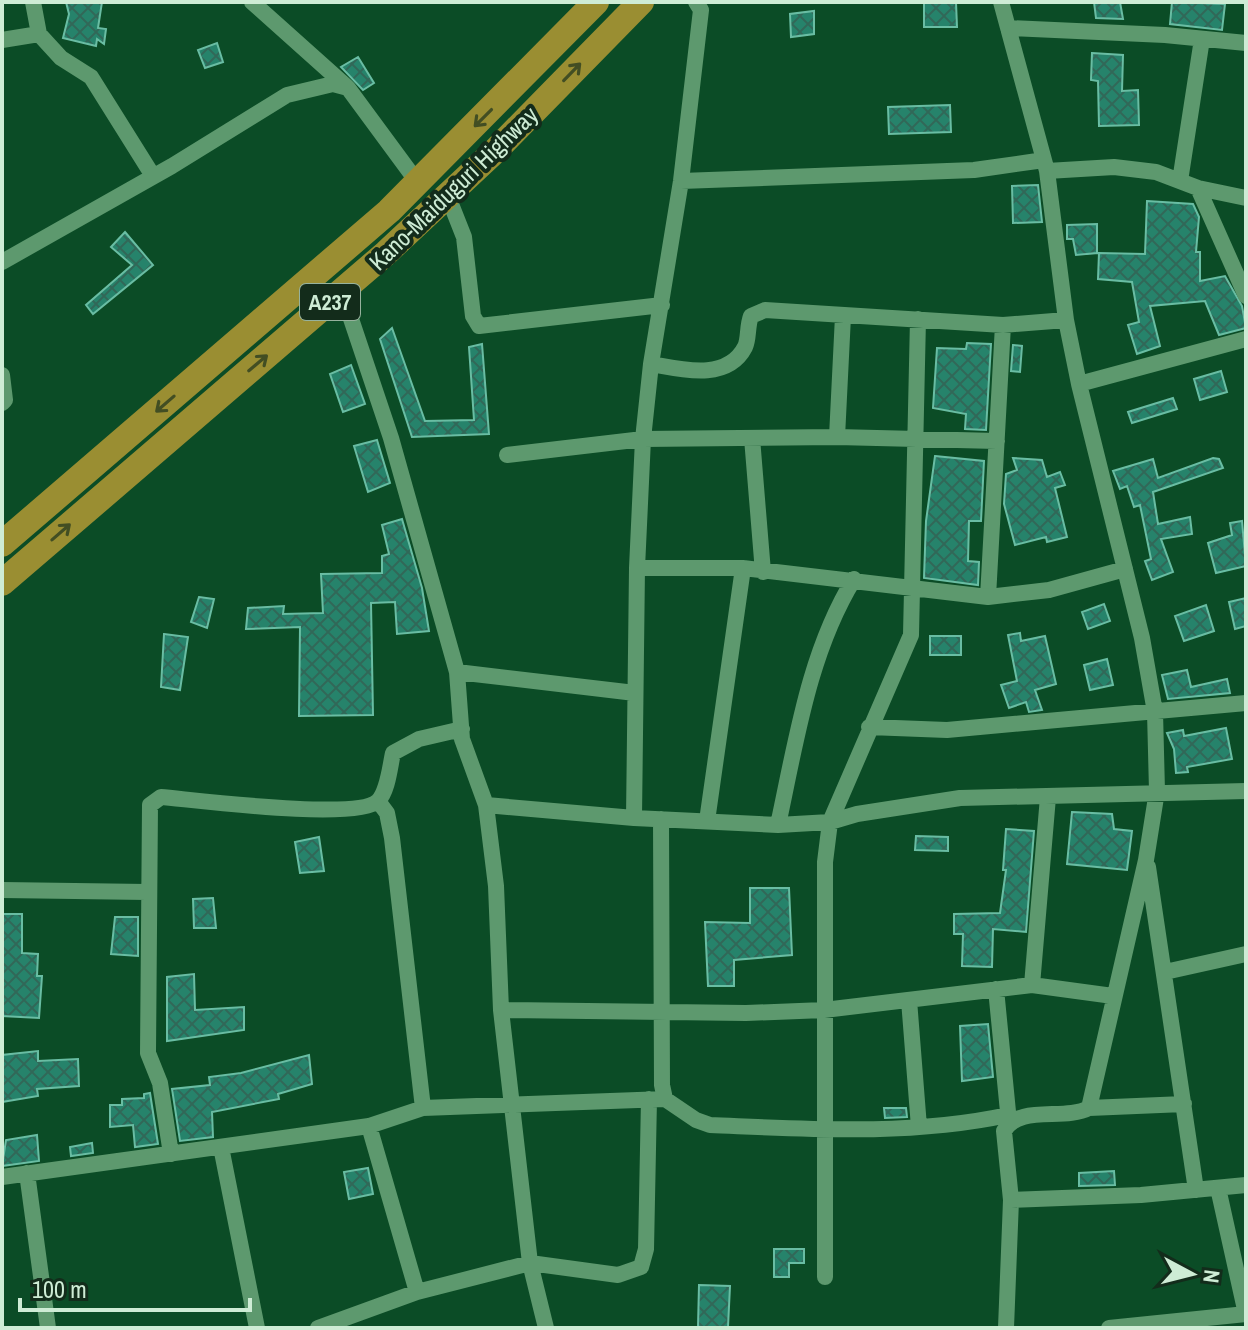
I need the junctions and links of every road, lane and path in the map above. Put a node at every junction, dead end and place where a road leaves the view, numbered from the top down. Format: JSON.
{"nodes":[{"id":1,"x":252,"y":2,"type":"edge"},
{"id":2,"x":596,"y":2,"type":"edge"},
{"id":3,"x":641,"y":2,"type":"edge"},
{"id":4,"x":696,"y":2,"type":"edge"},
{"id":5,"x":1001,"y":2,"type":"edge"},
{"id":6,"x":32,"y":3,"type":"edge"},
{"id":7,"x":1008,"y":28,"type":"junction"},
{"id":8,"x":39,"y":34,"type":"junction"},
{"id":9,"x":1202,"y":39,"type":"junction"},
{"id":10,"x":2,"y":40,"type":"edge"},
{"id":11,"x":1246,"y":43,"type":"edge"},
{"id":12,"x":348,"y":88,"type":"junction"},
{"id":13,"x":1046,"y":165,"type":"junction"},
{"id":14,"x":153,"y":176,"type":"junction"},
{"id":15,"x":681,"y":181,"type":"junction"},
{"id":16,"x":1180,"y":181,"type":"junction"},
{"id":17,"x":418,"y":183,"type":"junction"},
{"id":18,"x":1198,"y":188,"type":"junction"},
{"id":19,"x":447,"y":194,"type":"junction"},
{"id":20,"x":1246,"y":198,"type":"edge"},
{"id":21,"x":2,"y":262,"type":"edge"},
{"id":22,"x":342,"y":292,"type":"junction"},
{"id":23,"x":1246,"y":296,"type":"edge"},
{"id":24,"x":662,"y":305,"type":"junction"},
{"id":25,"x":843,"y":316,"type":"junction"},
{"id":26,"x":918,"y":319,"type":"junction"},
{"id":27,"x":1066,"y":320,"type":"junction"},
{"id":28,"x":1003,"y":325,"type":"junction"},
{"id":29,"x":1246,"y":339,"type":"edge"},
{"id":30,"x":651,"y":364,"type":"junction"},
{"id":31,"x":2,"y":375,"type":"edge"},
{"id":32,"x":1079,"y":384,"type":"junction"},
{"id":33,"x":2,"y":403,"type":"edge"},
{"id":34,"x":837,"y":437,"type":"junction"},
{"id":35,"x":752,"y":438,"type":"junction"},
{"id":36,"x":915,"y":438,"type":"junction"},
{"id":37,"x":643,"y":439,"type":"junction"},
{"id":38,"x":997,"y":441,"type":"junction"},
{"id":39,"x":507,"y":455,"type":"dead end"},
{"id":40,"x":2,"y":544,"type":"edge"},
{"id":41,"x":637,"y":568,"type":"junction"},
{"id":42,"x":743,"y":568,"type":"junction"},
{"id":43,"x":1125,"y":569,"type":"junction"},
{"id":44,"x":763,"y":572,"type":"junction"},
{"id":45,"x":854,"y":579,"type":"junction"},
{"id":46,"x":2,"y":583,"type":"edge"},
{"id":47,"x":914,"y":587,"type":"junction"},
{"id":48,"x":988,"y":597,"type":"junction"},
{"id":49,"x":457,"y":672,"type":"junction"},
{"id":50,"x":635,"y":693,"type":"junction"},
{"id":51,"x":1246,"y":703,"type":"edge"},
{"id":52,"x":1155,"y":712,"type":"junction"},
{"id":53,"x":869,"y":727,"type":"junction"},
{"id":54,"x":462,"y":729,"type":"junction"},
{"id":55,"x":1157,"y":791,"type":"junction"},
{"id":56,"x":1246,"y":791,"type":"edge"},
{"id":57,"x":1048,"y":797,"type":"junction"},
{"id":58,"x":378,"y":801,"type":"junction"},
{"id":59,"x":486,"y":805,"type":"junction"},
{"id":60,"x":634,"y":818,"type":"junction"},
{"id":61,"x":661,"y":819,"type":"junction"},
{"id":62,"x":707,"y":821,"type":"junction"},
{"id":63,"x":830,"y":822,"type":"junction"},
{"id":64,"x":778,"y":825,"type":"junction"},
{"id":65,"x":1146,"y":860,"type":"junction"},
{"id":66,"x":2,"y":890,"type":"edge"},
{"id":67,"x":147,"y":892,"type":"junction"},
{"id":68,"x":1246,"y":954,"type":"edge"},
{"id":69,"x":1165,"y":972,"type":"junction"},
{"id":70,"x":1032,"y":985,"type":"junction"},
{"id":71,"x":996,"y":989,"type":"junction"},
{"id":72,"x":1113,"y":996,"type":"junction"},
{"id":73,"x":909,"y":1000,"type":"junction"},
{"id":74,"x":501,"y":1010,"type":"junction"},
{"id":75,"x":824,"y":1010,"type":"junction"},
{"id":76,"x":662,"y":1012,"type":"junction"},
{"id":77,"x":657,"y":1099,"type":"junction"},
{"id":78,"x":512,"y":1104,"type":"junction"},
{"id":79,"x":1184,"y":1104,"type":"junction"},
{"id":80,"x":423,"y":1108,"type":"junction"},
{"id":81,"x":1089,"y":1108,"type":"junction"},
{"id":82,"x":1008,"y":1119,"type":"junction"},
{"id":83,"x":369,"y":1126,"type":"junction"},
{"id":84,"x":919,"y":1127,"type":"junction"},
{"id":85,"x":828,"y":1130,"type":"junction"},
{"id":86,"x":221,"y":1147,"type":"junction"},
{"id":87,"x":171,"y":1154,"type":"junction"},
{"id":88,"x":27,"y":1173,"type":"junction"},
{"id":89,"x":2,"y":1177,"type":"edge"},
{"id":90,"x":1246,"y":1185,"type":"edge"},
{"id":91,"x":1218,"y":1188,"type":"junction"},
{"id":92,"x":1196,"y":1190,"type":"junction"},
{"id":93,"x":1011,"y":1200,"type":"junction"},
{"id":94,"x":530,"y":1263,"type":"junction"},
{"id":95,"x":825,"y":1277,"type":"dead end"},
{"id":96,"x":417,"y":1292,"type":"junction"},
{"id":97,"x":1246,"y":1314,"type":"edge"},
{"id":98,"x":48,"y":1328,"type":"edge"},
{"id":99,"x":257,"y":1328,"type":"edge"},
{"id":100,"x":318,"y":1328,"type":"edge"},
{"id":101,"x":546,"y":1328,"type":"edge"},
{"id":102,"x":1006,"y":1328,"type":"edge"},
{"id":103,"x":1109,"y":1328,"type":"edge"}],
"edges":[{"from":1,"to":12,"type":"street"},
{"from":2,"to":17,"type":"highway","name":"Kano-Maiduguri Highway","number":"A237","one_way":true},
{"from":19,"to":3,"type":"highway","name":"Kano-Maiduguri Highway","number":"A237","one_way":true},
{"from":4,"to":15,"type":"street"},
{"from":5,"to":7,"type":"street"},
{"from":6,"to":8,"type":"street"},
{"from":7,"to":9,"type":"street"},
{"from":7,"to":13,"type":"street"},
{"from":8,"to":10,"type":"street"},
{"from":8,"to":14,"type":"street"},
{"from":9,"to":11,"type":"street"},
{"from":9,"to":16,"type":"street"},
{"from":12,"to":14,"type":"street"},
{"from":12,"to":17,"type":"street"},
{"from":13,"to":15,"type":"street"},
{"from":13,"to":16,"type":"street"},
{"from":13,"to":27,"type":"street"},
{"from":14,"to":21,"type":"street"},
{"from":15,"to":24,"type":"street"},
{"from":16,"to":18,"type":"street"},
{"from":17,"to":40,"type":"highway","name":"Kano-Maiduguri Highway","number":"A237","one_way":true},
{"from":18,"to":20,"type":"street"},
{"from":18,"to":23,"type":"street"},
{"from":19,"to":22,"type":"highway","name":"Kano-Maiduguri Highway","number":"A237"},
{"from":19,"to":24,"type":"street"},
{"from":46,"to":22,"type":"highway","name":"Kano-Maiduguri Highway","number":"A237","one_way":true},
{"from":22,"to":49,"type":"street"},
{"from":24,"to":30,"type":"street"},
{"from":25,"to":26,"type":"street"},
{"from":25,"to":30,"type":"street"},
{"from":25,"to":34,"type":"street"},
{"from":26,"to":28,"type":"street"},
{"from":26,"to":36,"type":"street"},
{"from":27,"to":28,"type":"street"},
{"from":27,"to":32,"type":"street"},
{"from":28,"to":38,"type":"street"},
{"from":29,"to":32,"type":"street"},
{"from":30,"to":37,"type":"street"},
{"from":31,"to":33,"type":"street"},
{"from":32,"to":43,"type":"street"},
{"from":34,"to":35,"type":"street"},
{"from":34,"to":36,"type":"street"},
{"from":35,"to":37,"type":"street"},
{"from":35,"to":44,"type":"street"},
{"from":36,"to":38,"type":"street"},
{"from":36,"to":47,"type":"street"},
{"from":37,"to":39,"type":"street"},
{"from":37,"to":41,"type":"street"},
{"from":38,"to":48,"type":"street"},
{"from":41,"to":42,"type":"street"},
{"from":41,"to":50,"type":"street"},
{"from":42,"to":44,"type":"street"},
{"from":42,"to":62,"type":"street"},
{"from":43,"to":48,"type":"street"},
{"from":43,"to":52,"type":"street"},
{"from":44,"to":45,"type":"street"},
{"from":45,"to":47,"type":"street"},
{"from":45,"to":64,"type":"street"},
{"from":47,"to":48,"type":"street"},
{"from":47,"to":53,"type":"street"},
{"from":49,"to":50,"type":"street"},
{"from":49,"to":54,"type":"street"},
{"from":50,"to":60,"type":"street"},
{"from":51,"to":52,"type":"street"},
{"from":52,"to":53,"type":"street"},
{"from":52,"to":55,"type":"street"},
{"from":53,"to":63,"type":"street"},
{"from":54,"to":58,"type":"street"},
{"from":54,"to":59,"type":"street"},
{"from":55,"to":56,"type":"street"},
{"from":55,"to":57,"type":"street"},
{"from":55,"to":65,"type":"street"},
{"from":57,"to":63,"type":"street"},
{"from":57,"to":70,"type":"street"},
{"from":58,"to":67,"type":"street"},
{"from":58,"to":80,"type":"street"},
{"from":59,"to":60,"type":"street"},
{"from":59,"to":74,"type":"street"},
{"from":60,"to":61,"type":"street"},
{"from":61,"to":62,"type":"street"},
{"from":61,"to":76,"type":"street"},
{"from":62,"to":64,"type":"street"},
{"from":63,"to":64,"type":"street"},
{"from":63,"to":75,"type":"street"},
{"from":65,"to":69,"type":"street"},
{"from":65,"to":72,"type":"street"},
{"from":66,"to":67,"type":"street"},
{"from":67,"to":87,"type":"street"},
{"from":68,"to":69,"type":"street"},
{"from":69,"to":79,"type":"street"},
{"from":70,"to":71,"type":"street"},
{"from":70,"to":72,"type":"street"},
{"from":71,"to":73,"type":"street"},
{"from":71,"to":82,"type":"street"},
{"from":72,"to":81,"type":"street"},
{"from":73,"to":75,"type":"street"},
{"from":73,"to":84,"type":"street"},
{"from":74,"to":76,"type":"street"},
{"from":74,"to":78,"type":"street"},
{"from":75,"to":76,"type":"street"},
{"from":75,"to":85,"type":"street"},
{"from":76,"to":77,"type":"street"},
{"from":77,"to":78,"type":"street"},
{"from":77,"to":85,"type":"street"},
{"from":77,"to":94,"type":"street"},
{"from":78,"to":80,"type":"street"},
{"from":78,"to":94,"type":"street"},
{"from":79,"to":81,"type":"street"},
{"from":79,"to":92,"type":"street"},
{"from":80,"to":83,"type":"street"},
{"from":81,"to":82,"type":"street"},
{"from":82,"to":84,"type":"street"},
{"from":82,"to":93,"type":"street"},
{"from":83,"to":86,"type":"street"},
{"from":83,"to":96,"type":"street"},
{"from":84,"to":85,"type":"street"},
{"from":85,"to":95,"type":"street"},
{"from":86,"to":87,"type":"street"},
{"from":86,"to":99,"type":"street"},
{"from":87,"to":88,"type":"street"},
{"from":88,"to":89,"type":"street"},
{"from":88,"to":98,"type":"street"},
{"from":90,"to":91,"type":"street"},
{"from":91,"to":92,"type":"street"},
{"from":91,"to":97,"type":"street"},
{"from":92,"to":93,"type":"street"},
{"from":93,"to":102,"type":"street"},
{"from":94,"to":96,"type":"street"},
{"from":94,"to":101,"type":"street"},
{"from":96,"to":100,"type":"street"},
{"from":97,"to":103,"type":"street"}]}
